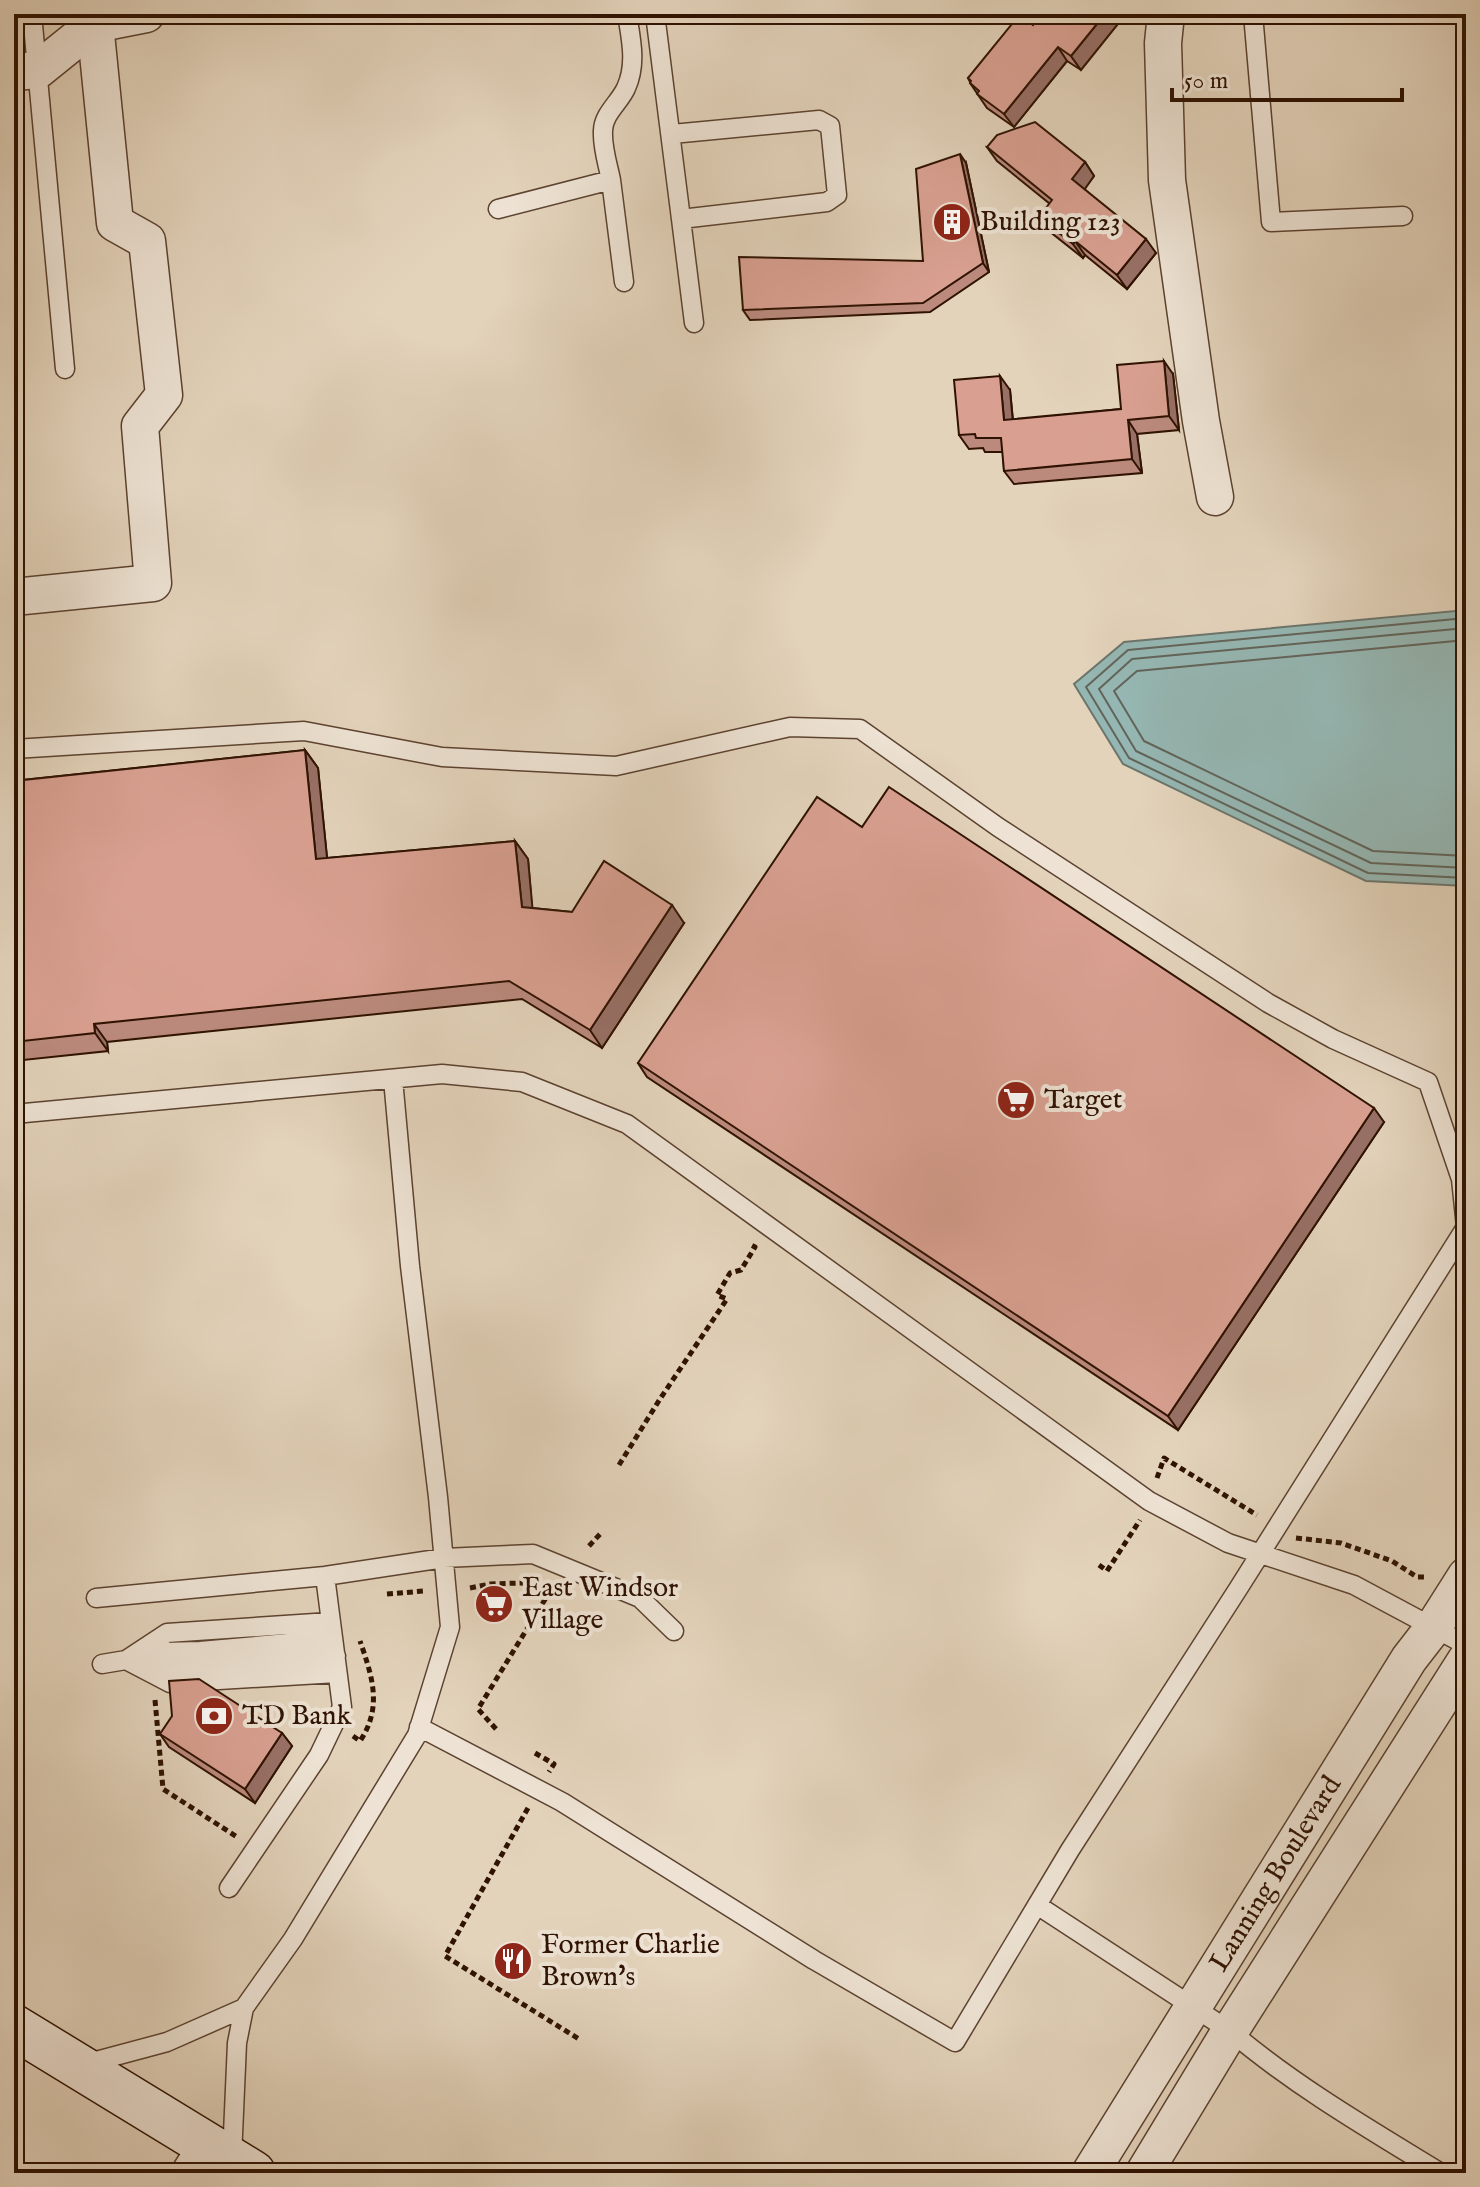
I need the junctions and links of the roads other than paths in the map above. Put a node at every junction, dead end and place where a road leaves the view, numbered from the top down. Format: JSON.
{"nodes":[{"id":1,"x":32,"y":14,"type":"edge"},
{"id":2,"x":146,"y":14,"type":"edge"},
{"id":3,"x":627,"y":14,"type":"edge"},
{"id":4,"x":655,"y":14,"type":"edge"},
{"id":5,"x":1166,"y":14,"type":"edge"},
{"id":6,"x":1253,"y":14,"type":"edge"},
{"id":7,"x":86,"y":17,"type":"edge"},
{"id":8,"x":26,"y":71,"type":"edge"},
{"id":9,"x":672,"y":134,"type":"junction"},
{"id":10,"x":611,"y":180,"type":"junction"},
{"id":11,"x":498,"y":209,"type":"dead end"},
{"id":12,"x":1403,"y":216,"type":"dead end"},
{"id":13,"x":681,"y":219,"type":"junction"},
{"id":14,"x":624,"y":282,"type":"dead end"},
{"id":15,"x":694,"y":323,"type":"dead end"},
{"id":16,"x":65,"y":369,"type":"dead end"},
{"id":17,"x":1215,"y":497,"type":"dead end"},
{"id":18,"x":14,"y":597,"type":"edge"},
{"id":19,"x":14,"y":749,"type":"edge"},
{"id":20,"x":393,"y":1079,"type":"junction"},
{"id":21,"x":14,"y":1114,"type":"edge"},
{"id":22,"x":1259,"y":1554,"type":"junction"},
{"id":23,"x":444,"y":1558,"type":"junction"},
{"id":24,"x":325,"y":1576,"type":"junction"},
{"id":25,"x":1466,"y":1576,"type":"edge"},
{"id":26,"x":96,"y":1598,"type":"dead end"},
{"id":27,"x":1433,"y":1628,"type":"junction"},
{"id":28,"x":674,"y":1631,"type":"dead end"},
{"id":29,"x":1466,"y":1645,"type":"edge"},
{"id":30,"x":334,"y":1648,"type":"junction"},
{"id":31,"x":126,"y":1660,"type":"junction"},
{"id":32,"x":1466,"y":1660,"type":"edge"},
{"id":33,"x":102,"y":1664,"type":"dead end"},
{"id":34,"x":419,"y":1727,"type":"junction"},
{"id":35,"x":229,"y":1888,"type":"dead end"},
{"id":36,"x":1037,"y":1905,"type":"junction"},
{"id":37,"x":1194,"y":2007,"type":"junction"},
{"id":38,"x":244,"y":2008,"type":"junction"},
{"id":39,"x":14,"y":2027,"type":"edge"},
{"id":40,"x":1230,"y":2031,"type":"junction"},
{"id":41,"x":79,"y":2066,"type":"junction"},
{"id":42,"x":216,"y":2161,"type":"edge"},
{"id":43,"x":1099,"y":2166,"type":"edge"},
{"id":44,"x":1144,"y":2173,"type":"edge"},
{"id":45,"x":1441,"y":2173,"type":"edge"}],
"edges":[{"from":1,"to":8,"type":"lane"},
{"from":2,"to":7,"type":"street"},
{"from":3,"to":10,"type":"lane"},
{"from":4,"to":9,"type":"lane"},
{"from":5,"to":17,"type":"street"},
{"from":6,"to":12,"type":"lane"},
{"from":7,"to":8,"type":"street"},
{"from":7,"to":18,"type":"street"},
{"from":8,"to":16,"type":"lane"},
{"from":9,"to":13,"type":"lane"},
{"from":9,"to":13,"type":"lane"},
{"from":10,"to":11,"type":"lane"},
{"from":10,"to":14,"type":"lane"},
{"from":13,"to":15,"type":"lane"},
{"from":19,"to":22,"type":"lane"},
{"from":20,"to":21,"type":"lane"},
{"from":20,"to":22,"type":"lane"},
{"from":20,"to":23,"type":"lane"},
{"from":22,"to":27,"type":"lane"},
{"from":22,"to":36,"type":"lane"},
{"from":23,"to":24,"type":"lane"},
{"from":23,"to":28,"type":"lane"},
{"from":23,"to":34,"type":"lane"},
{"from":24,"to":26,"type":"lane"},
{"from":24,"to":30,"type":"lane"},
{"from":25,"to":27,"type":"street","name":"Lanning Boulevard"},
{"from":27,"to":29,"type":"lane"},
{"from":27,"to":37,"type":"street","name":"Lanning Boulevard"},
{"from":30,"to":31,"type":"lane"},
{"from":30,"to":31,"type":"lane"},
{"from":30,"to":35,"type":"lane"},
{"from":31,"to":33,"type":"lane"},
{"from":32,"to":40,"type":"street","name":"Lanning Boulevard"},
{"from":34,"to":36,"type":"lane"},
{"from":34,"to":38,"type":"lane"},
{"from":36,"to":37,"type":"lane"},
{"from":37,"to":40,"type":"lane"},
{"from":37,"to":43,"type":"street","name":"Lanning Boulevard"},
{"from":38,"to":41,"type":"lane"},
{"from":38,"to":42,"type":"lane"},
{"from":39,"to":41,"type":"main road"},
{"from":40,"to":44,"type":"street","name":"Lanning Boulevard"},
{"from":40,"to":45,"type":"lane"},
{"from":41,"to":42,"type":"main road"}]}
